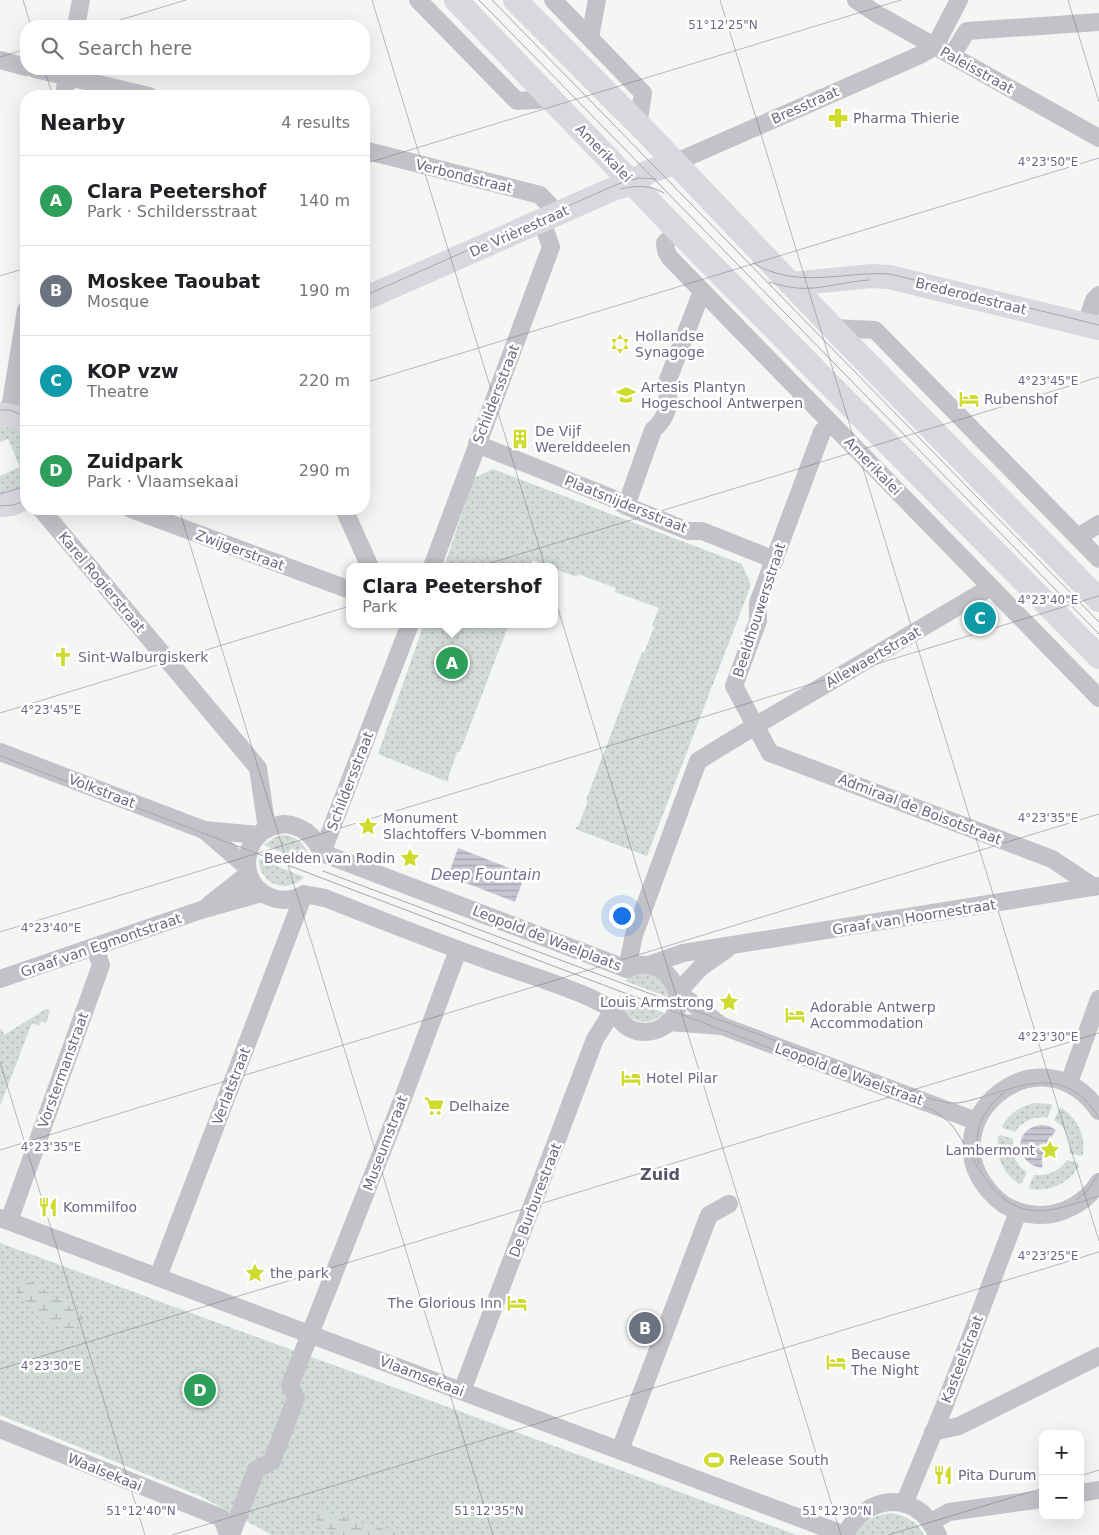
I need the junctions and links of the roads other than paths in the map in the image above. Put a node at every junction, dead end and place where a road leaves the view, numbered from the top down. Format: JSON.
{"nodes":[{"id":1,"x":81,"y":0,"type":"edge"},
{"id":2,"x":418,"y":0,"type":"edge"},
{"id":3,"x":456,"y":0,"type":"edge"},
{"id":4,"x":515,"y":0,"type":"edge"},
{"id":5,"x":553,"y":0,"type":"edge"},
{"id":6,"x":597,"y":0,"type":"edge"},
{"id":7,"x":856,"y":0,"type":"edge"},
{"id":8,"x":959,"y":0,"type":"edge"},
{"id":9,"x":77,"y":20,"type":"edge"},
{"id":10,"x":1099,"y":22,"type":"edge"},
{"id":11,"x":590,"y":37,"type":"junction"},
{"id":12,"x":935,"y":46,"type":"junction"},
{"id":13,"x":952,"y":55,"type":"junction"},
{"id":14,"x":0,"y":60,"type":"edge"},
{"id":15,"x":20,"y":65,"type":"edge"},
{"id":16,"x":68,"y":75,"type":"edge"},
{"id":17,"x":75,"y":75,"type":"edge"},
{"id":18,"x":65,"y":90,"type":"edge"},
{"id":19,"x":128,"y":90,"type":"edge"},
{"id":20,"x":552,"y":99,"type":"junction"},
{"id":21,"x":638,"y":125,"type":"junction"},
{"id":22,"x":1099,"y":138,"type":"edge"},
{"id":23,"x":370,"y":152,"type":"edge"},
{"id":24,"x":674,"y":163,"type":"junction"},
{"id":25,"x":632,"y":183,"type":"junction"},
{"id":26,"x":550,"y":217,"type":"junction"},
{"id":27,"x":676,"y":230,"type":"junction"},
{"id":28,"x":841,"y":280,"type":"junction"},
{"id":29,"x":791,"y":284,"type":"junction"},
{"id":30,"x":702,"y":291,"type":"junction"},
{"id":31,"x":1099,"y":295,"type":"edge"},
{"id":32,"x":370,"y":296,"type":"edge"},
{"id":33,"x":829,"y":324,"type":"junction"},
{"id":34,"x":1093,"y":326,"type":"edge"},
{"id":35,"x":20,"y":356,"type":"edge"},
{"id":36,"x":12,"y":417,"type":"edge"},
{"id":37,"x":830,"y":423,"type":"junction"},
{"id":38,"x":477,"y":444,"type":"junction"},
{"id":39,"x":20,"y":501,"type":"edge"},
{"id":40,"x":0,"y":505,"type":"edge"},
{"id":41,"x":626,"y":506,"type":"junction"},
{"id":42,"x":46,"y":515,"type":"edge"},
{"id":43,"x":147,"y":515,"type":"edge"},
{"id":44,"x":347,"y":515,"type":"edge"},
{"id":45,"x":1099,"y":524,"type":"edge"},
{"id":46,"x":1078,"y":537,"type":"junction"},
{"id":47,"x":1099,"y":559,"type":"edge"},
{"id":48,"x":774,"y":560,"type":"junction"},
{"id":49,"x":368,"y":563,"type":"edge"},
{"id":50,"x":433,"y":563,"type":"edge"},
{"id":51,"x":990,"y":587,"type":"junction"},
{"id":52,"x":346,"y":589,"type":"edge"},
{"id":53,"x":1099,"y":600,"type":"edge"},
{"id":54,"x":408,"y":628,"type":"edge"},
{"id":55,"x":1099,"y":657,"type":"edge"},
{"id":56,"x":1099,"y":698,"type":"edge"},
{"id":57,"x":755,"y":726,"type":"junction"},
{"id":58,"x":0,"y":752,"type":"edge"},
{"id":59,"x":204,"y":830,"type":"junction"},
{"id":60,"x":263,"y":832,"type":"junction"},
{"id":61,"x":322,"y":853,"type":"junction"},
{"id":62,"x":248,"y":870,"type":"junction"},
{"id":63,"x":1096,"y":887,"type":"edge"},
{"id":64,"x":262,"y":892,"type":"junction"},
{"id":65,"x":304,"y":894,"type":"junction"},
{"id":66,"x":201,"y":910,"type":"junction"},
{"id":67,"x":729,"y":947,"type":"junction"},
{"id":68,"x":95,"y":948,"type":"junction"},
{"id":69,"x":458,"y":950,"type":"junction"},
{"id":70,"x":649,"y":965,"type":"junction"},
{"id":71,"x":627,"y":969,"type":"junction"},
{"id":72,"x":0,"y":979,"type":"edge"},
{"id":73,"x":678,"y":992,"type":"junction"},
{"id":74,"x":1099,"y":999,"type":"edge"},
{"id":75,"x":614,"y":1012,"type":"junction"},
{"id":76,"x":668,"y":1022,"type":"junction"},
{"id":77,"x":722,"y":1026,"type":"junction"},
{"id":78,"x":1069,"y":1083,"type":"junction"},
{"id":79,"x":1099,"y":1111,"type":"edge"},
{"id":80,"x":976,"y":1121,"type":"junction"},
{"id":81,"x":1096,"y":1188,"type":"edge"},
{"id":82,"x":729,"y":1204,"type":"dead end"},
{"id":83,"x":1018,"y":1212,"type":"junction"},
{"id":84,"x":4,"y":1219,"type":"edge"},
{"id":85,"x":158,"y":1277,"type":"junction"},
{"id":86,"x":310,"y":1334,"type":"junction"},
{"id":87,"x":1099,"y":1356,"type":"edge"},
{"id":88,"x":462,"y":1391,"type":"junction"},
{"id":89,"x":0,"y":1429,"type":"edge"},
{"id":90,"x":933,"y":1432,"type":"junction"},
{"id":91,"x":620,"y":1450,"type":"junction"},
{"id":92,"x":1099,"y":1490,"type":"edge"},
{"id":93,"x":1084,"y":1492,"type":"edge"},
{"id":94,"x":1039,"y":1500,"type":"edge"},
{"id":95,"x":904,"y":1504,"type":"junction"},
{"id":96,"x":934,"y":1529,"type":"edge"},
{"id":97,"x":229,"y":1535,"type":"edge"},
{"id":98,"x":845,"y":1535,"type":"edge"}],
"edges":[{"from":1,"to":9,"type":"street"},
{"from":2,"to":20,"type":"street"},
{"from":3,"to":20,"type":"main road","name":"Amerikalei"},
{"from":4,"to":21,"type":"main road"},
{"from":5,"to":11,"type":"street"},
{"from":6,"to":11,"type":"street"},
{"from":7,"to":12,"type":"street","name":"Paleisstraat"},
{"from":8,"to":12,"type":"street"},
{"from":10,"to":13,"type":"street"},
{"from":11,"to":21,"type":"street"},
{"from":12,"to":13,"type":"street","name":"Paleisstraat"},
{"from":12,"to":24,"type":"street","name":"Bresstraat"},
{"from":13,"to":22,"type":"street","name":"Paleisstraat"},
{"from":14,"to":15,"type":"street"},
{"from":16,"to":18,"type":"street"},
{"from":17,"to":19,"type":"street"},
{"from":20,"to":25,"type":"main road","name":"Amerikalei"},
{"from":21,"to":24,"type":"main road"},
{"from":23,"to":26,"type":"street","name":"Verbondstraat"},
{"from":24,"to":25,"type":"main road","name":"De Vrièrestraat"},
{"from":24,"to":29,"type":"main road"},
{"from":25,"to":26,"type":"main road","name":"De Vrièrestraat"},
{"from":25,"to":27,"type":"main road","name":"Amerikalei"},
{"from":26,"to":32,"type":"main road","name":"De Vrièrestraat"},
{"from":26,"to":38,"type":"street","name":"Schildersstraat"},
{"from":27,"to":30,"type":"street","name":"Amerikalei"},
{"from":27,"to":55,"type":"main road","name":"Amerikalei"},
{"from":28,"to":29,"type":"main road","name":"Brederodestraat"},
{"from":28,"to":33,"type":"main road"},
{"from":28,"to":34,"type":"main road","name":"Brederodestraat"},
{"from":29,"to":33,"type":"main road"},
{"from":30,"to":37,"type":"street","name":"Amerikalei"},
{"from":30,"to":41,"type":"street"},
{"from":31,"to":34,"type":"street"},
{"from":33,"to":46,"type":"street"},
{"from":33,"to":53,"type":"main road"},
{"from":35,"to":36,"type":"street"},
{"from":37,"to":48,"type":"street","name":"Beeldhouwersstraat"},
{"from":37,"to":51,"type":"street","name":"Amerikalei"},
{"from":38,"to":41,"type":"street","name":"Plaatsnijdersstraat"},
{"from":38,"to":50,"type":"street","name":"Schildersstraat"},
{"from":39,"to":40,"type":"main road"},
{"from":41,"to":48,"type":"street","name":"Plaatsnijdersstraat"},
{"from":42,"to":60,"type":"street","name":"Karel Rogierstraat"},
{"from":43,"to":52,"type":"street","name":"Zwijgerstraat"},
{"from":44,"to":49,"type":"street"},
{"from":45,"to":46,"type":"street"},
{"from":46,"to":47,"type":"street"},
{"from":48,"to":57,"type":"street","name":"Beeldhouwersstraat"},
{"from":51,"to":56,"type":"street","name":"Amerikalei"},
{"from":51,"to":57,"type":"street","name":"Allewaertstraat"},
{"from":54,"to":61,"type":"street","name":"Schildersstraat"},
{"from":57,"to":63,"type":"street","name":"Admiraal de Boisotstraat"},
{"from":57,"to":71,"type":"street"},
{"from":58,"to":59,"type":"street","name":"Volkstraat"},
{"from":59,"to":60,"type":"street","name":"Volkstraat"},
{"from":59,"to":62,"type":"street","name":"Volkstraat"},
{"from":60,"to":61,"type":"street"},
{"from":60,"to":62,"type":"street"},
{"from":61,"to":71,"type":"street","name":"Leopold de Waelplaats"},
{"from":62,"to":64,"type":"street"},
{"from":62,"to":66,"type":"street","name":"Graaf van Egmontstraat"},
{"from":63,"to":67,"type":"street","name":"Graaf van Hoornestraat"},
{"from":64,"to":65,"type":"street"},
{"from":64,"to":66,"type":"street","name":"Graaf van Egmontstraat"},
{"from":65,"to":69,"type":"street"},
{"from":65,"to":85,"type":"street","name":"Verlatstraat"},
{"from":66,"to":68,"type":"street","name":"Graaf van Egmontstraat"},
{"from":67,"to":70,"type":"street","name":"Graaf van Hoornestraat"},
{"from":67,"to":73,"type":"street","name":"Graaf van Hoornestraat"},
{"from":68,"to":72,"type":"street","name":"Graaf van Egmontstraat"},
{"from":68,"to":84,"type":"street","name":"Vorstermanstraat"},
{"from":69,"to":75,"type":"street"},
{"from":69,"to":86,"type":"street","name":"Museumstraat"},
{"from":70,"to":71,"type":"street","name":"Leopold de Waelplaats"},
{"from":70,"to":73,"type":"street"},
{"from":73,"to":76,"type":"street"},
{"from":73,"to":77,"type":"street","name":"Leopold de Waelstraat"},
{"from":74,"to":78,"type":"street"},
{"from":75,"to":76,"type":"street"},
{"from":75,"to":88,"type":"street","name":"De Burburestraat"},
{"from":76,"to":77,"type":"street","name":"Leopold de Waelstraat"},
{"from":77,"to":80,"type":"street","name":"Leopold de Waelstraat"},
{"from":78,"to":79,"type":"street"},
{"from":78,"to":80,"type":"street"},
{"from":80,"to":83,"type":"street"},
{"from":81,"to":83,"type":"street"},
{"from":82,"to":91,"type":"street"},
{"from":83,"to":90,"type":"street","name":"Kasteelstraat"},
{"from":84,"to":85,"type":"street","name":"Vlaamsekaai"},
{"from":85,"to":86,"type":"street","name":"Vlaamsekaai"},
{"from":86,"to":88,"type":"street","name":"Vlaamsekaai"},
{"from":86,"to":97,"type":"street","name":"Museumstraat"},
{"from":87,"to":90,"type":"street"},
{"from":88,"to":91,"type":"street","name":"Vlaamsekaai"},
{"from":89,"to":97,"type":"street","name":"Waalsekaai"},
{"from":90,"to":95,"type":"street","name":"Kasteelstraat"},
{"from":91,"to":98,"type":"street","name":"Vlaamsekaai"},
{"from":92,"to":93,"type":"street"},
{"from":94,"to":96,"type":"street"},
{"from":95,"to":96,"type":"street"},
{"from":95,"to":98,"type":"street"}]}
